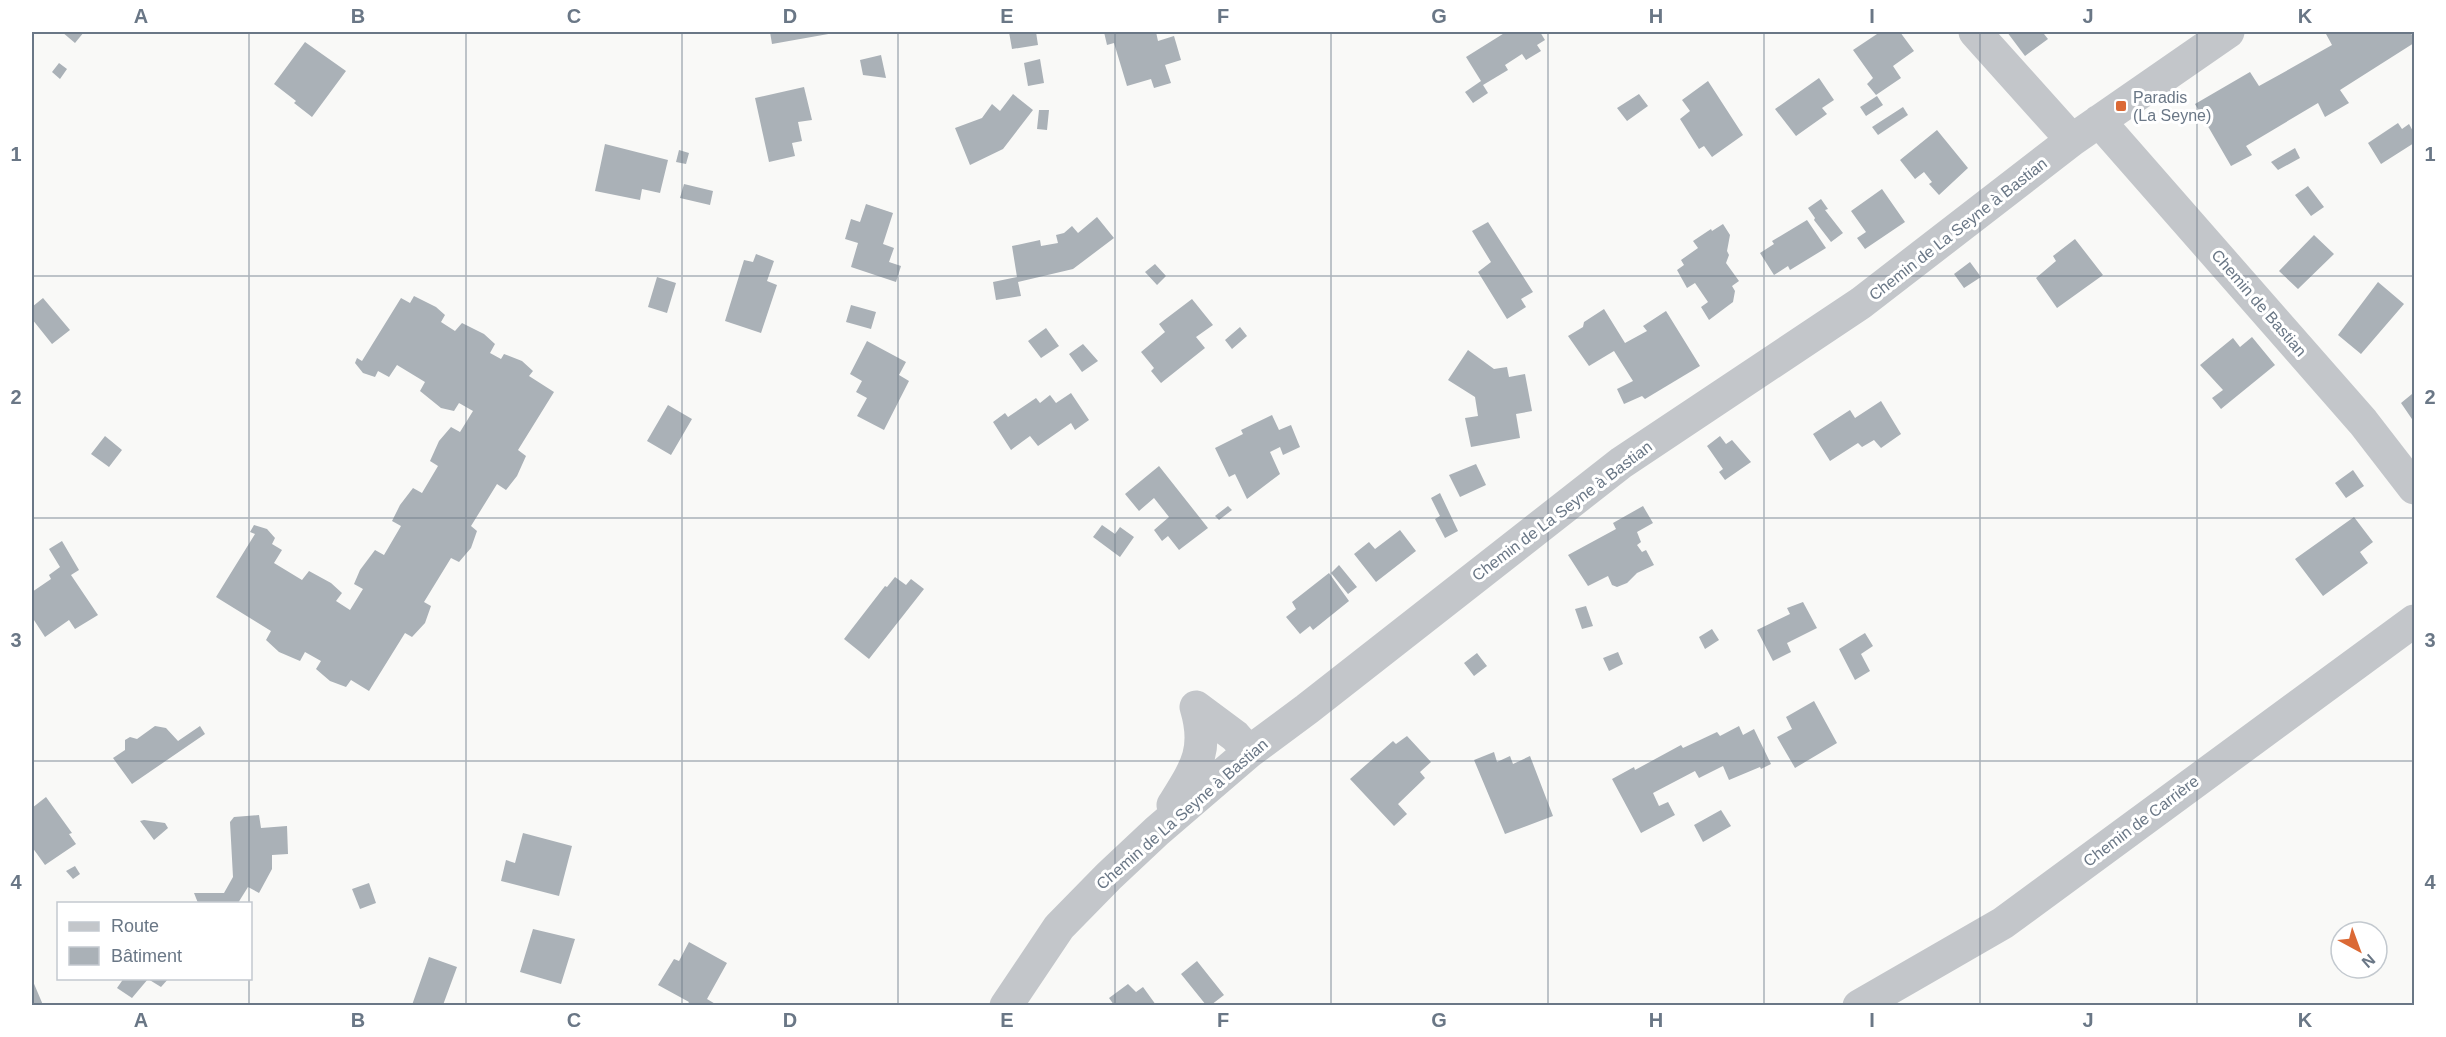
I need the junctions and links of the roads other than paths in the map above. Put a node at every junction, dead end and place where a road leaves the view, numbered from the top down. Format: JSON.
{"nodes":[{"id":1,"x":1975,"y":32,"type":"edge"},
{"id":2,"x":2228,"y":32,"type":"edge"},
{"id":3,"x":2099,"y":121,"type":"junction"},
{"id":4,"x":2072,"y":140,"type":"junction"},
{"id":5,"x":2415,"y":488,"type":"edge"},
{"id":6,"x":2415,"y":621,"type":"edge"},
{"id":7,"x":1249,"y":752,"type":"junction"},
{"id":8,"x":1157,"y":831,"type":"junction"},
{"id":9,"x":1006,"y":1005,"type":"edge"},
{"id":10,"x":1859,"y":1005,"type":"edge"}],
"edges":[{"from":1,"to":4,"type":"street"},
{"from":2,"to":3,"type":"street","name":"Chemin de La Seyne à Bastian"},
{"from":3,"to":4,"type":"street","name":"Chemin de La Seyne à Bastian"},
{"from":3,"to":5,"type":"street","name":"Chemin de Bastian"},
{"from":4,"to":7,"type":"street","name":"Chemin de La Seyne à Bastian"},
{"from":6,"to":10,"type":"street","name":"Chemin de Carrière"},
{"from":7,"to":8,"type":"street","name":"Chemin de La Seyne à Bastian"},
{"from":7,"to":8,"type":"street"},
{"from":8,"to":9,"type":"street","name":"Chemin de La Seyne à Bastian"}]}
